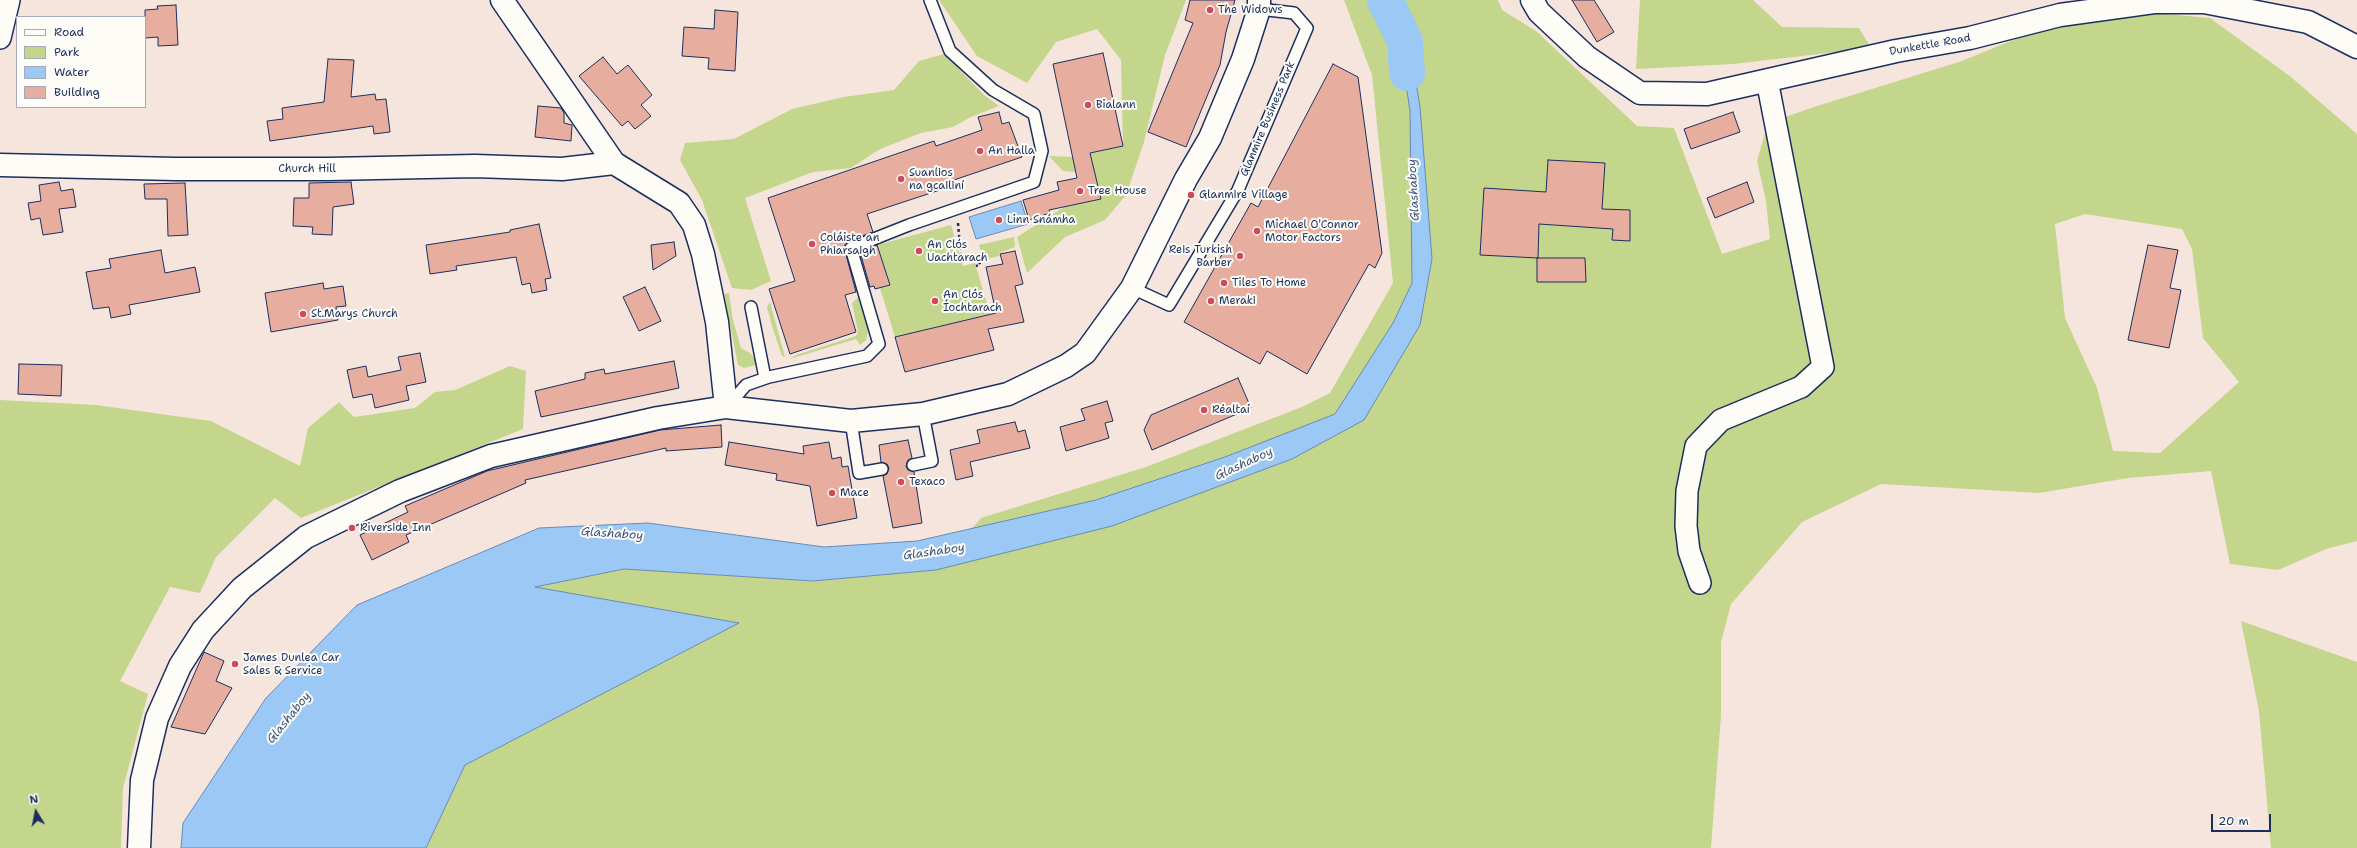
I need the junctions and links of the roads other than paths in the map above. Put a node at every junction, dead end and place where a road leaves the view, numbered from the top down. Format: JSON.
{"nodes":[{"id":1,"x":9,"y":0,"type":"edge"},
{"id":2,"x":502,"y":0,"type":"edge"},
{"id":3,"x":930,"y":0,"type":"edge"},
{"id":4,"x":1532,"y":0,"type":"edge"},
{"id":5,"x":1259,"y":5,"type":"edge"},
{"id":6,"x":0,"y":38,"type":"edge"},
{"id":7,"x":2357,"y":47,"type":"edge"},
{"id":8,"x":1767,"y":80,"type":"junction"},
{"id":9,"x":614,"y":163,"type":"junction"},
{"id":10,"x":0,"y":165,"type":"edge"},
{"id":11,"x":1132,"y":288,"type":"junction"},
{"id":12,"x":751,"y":307,"type":"dead end"},
{"id":13,"x":765,"y":378,"type":"junction"},
{"id":14,"x":726,"y":407,"type":"junction"},
{"id":15,"x":923,"y":414,"type":"junction"},
{"id":16,"x":851,"y":421,"type":"junction"},
{"id":17,"x":913,"y":465,"type":"dead end"},
{"id":18,"x":882,"y":469,"type":"dead end"},
{"id":19,"x":1700,"y":583,"type":"dead end"},
{"id":20,"x":139,"y":848,"type":"edge"}],
"edges":[{"from":1,"to":6,"type":"street"},
{"from":2,"to":9,"type":"street"},
{"from":3,"to":13,"type":"lane"},
{"from":4,"to":8,"type":"street","name":"Dunkettle Road"},
{"from":5,"to":11,"type":"street"},
{"from":5,"to":11,"type":"lane","name":"Glanmire Business Park"},
{"from":7,"to":8,"type":"street","name":"Dunkettle Road"},
{"from":8,"to":19,"type":"street"},
{"from":9,"to":10,"type":"street","name":"Church Hill"},
{"from":9,"to":14,"type":"street"},
{"from":11,"to":15,"type":"street"},
{"from":12,"to":13,"type":"lane"},
{"from":13,"to":14,"type":"lane"},
{"from":14,"to":16,"type":"street"},
{"from":14,"to":20,"type":"street"},
{"from":15,"to":16,"type":"street"},
{"from":15,"to":17,"type":"lane"},
{"from":16,"to":18,"type":"lane"}]}
